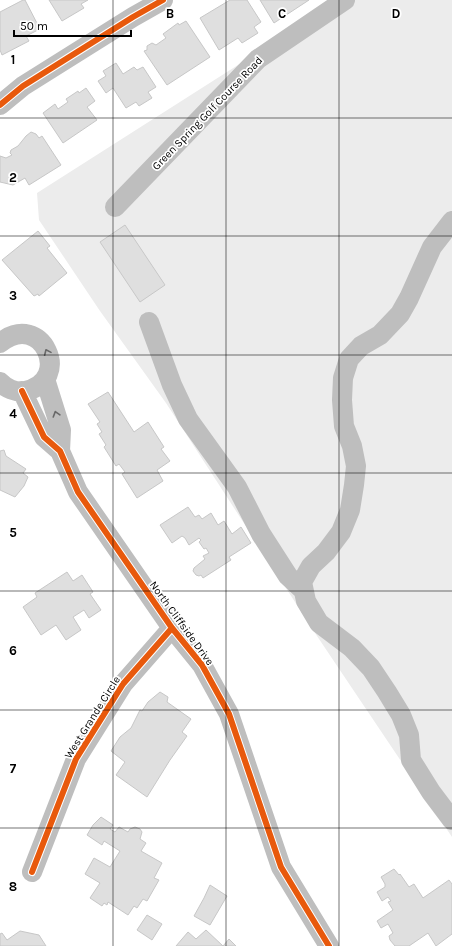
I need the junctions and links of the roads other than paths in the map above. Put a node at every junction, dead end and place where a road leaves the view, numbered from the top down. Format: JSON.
{"nodes":[{"id":1,"x":163,"y":0,"type":"edge"},
{"id":2,"x":345,"y":0,"type":"edge"},
{"id":3,"x":0,"y":105,"type":"edge"},
{"id":4,"x":115,"y":208,"type":"dead end"},
{"id":5,"x":452,"y":221,"type":"edge"},
{"id":6,"x":149,"y":322,"type":"dead end"},
{"id":7,"x":3,"y":334,"type":"edge"},
{"id":8,"x":45,"y":379,"type":"junction"},
{"id":9,"x":0,"y":382,"type":"edge"},
{"id":10,"x":22,"y":391,"type":"junction"},
{"id":11,"x":60,"y":451,"type":"junction"},
{"id":12,"x":303,"y":590,"type":"junction"},
{"id":13,"x":172,"y":628,"type":"junction"},
{"id":14,"x":452,"y":820,"type":"edge"},
{"id":15,"x":32,"y":872,"type":"dead end"},
{"id":16,"x":329,"y":946,"type":"edge"}],
"edges":[{"from":1,"to":3,"type":"street"},
{"from":2,"to":4,"type":"street","name":"Green Spring Golf Course Road"},
{"from":5,"to":12,"type":"street"},
{"from":6,"to":12,"type":"street"},
{"from":8,"to":7,"type":"street","one_way":true},
{"from":8,"to":10,"type":"street"},
{"from":11,"to":8,"type":"street","name":"North Cliffside Drive","one_way":true},
{"from":9,"to":10,"type":"street"},
{"from":10,"to":11,"type":"street","name":"North Cliffside Drive"},
{"from":11,"to":13,"type":"street","name":"North Cliffside Drive"},
{"from":12,"to":14,"type":"street"},
{"from":13,"to":15,"type":"street","name":"West Grande Circle"},
{"from":13,"to":16,"type":"street","name":"North Cliffside Drive"}]}
